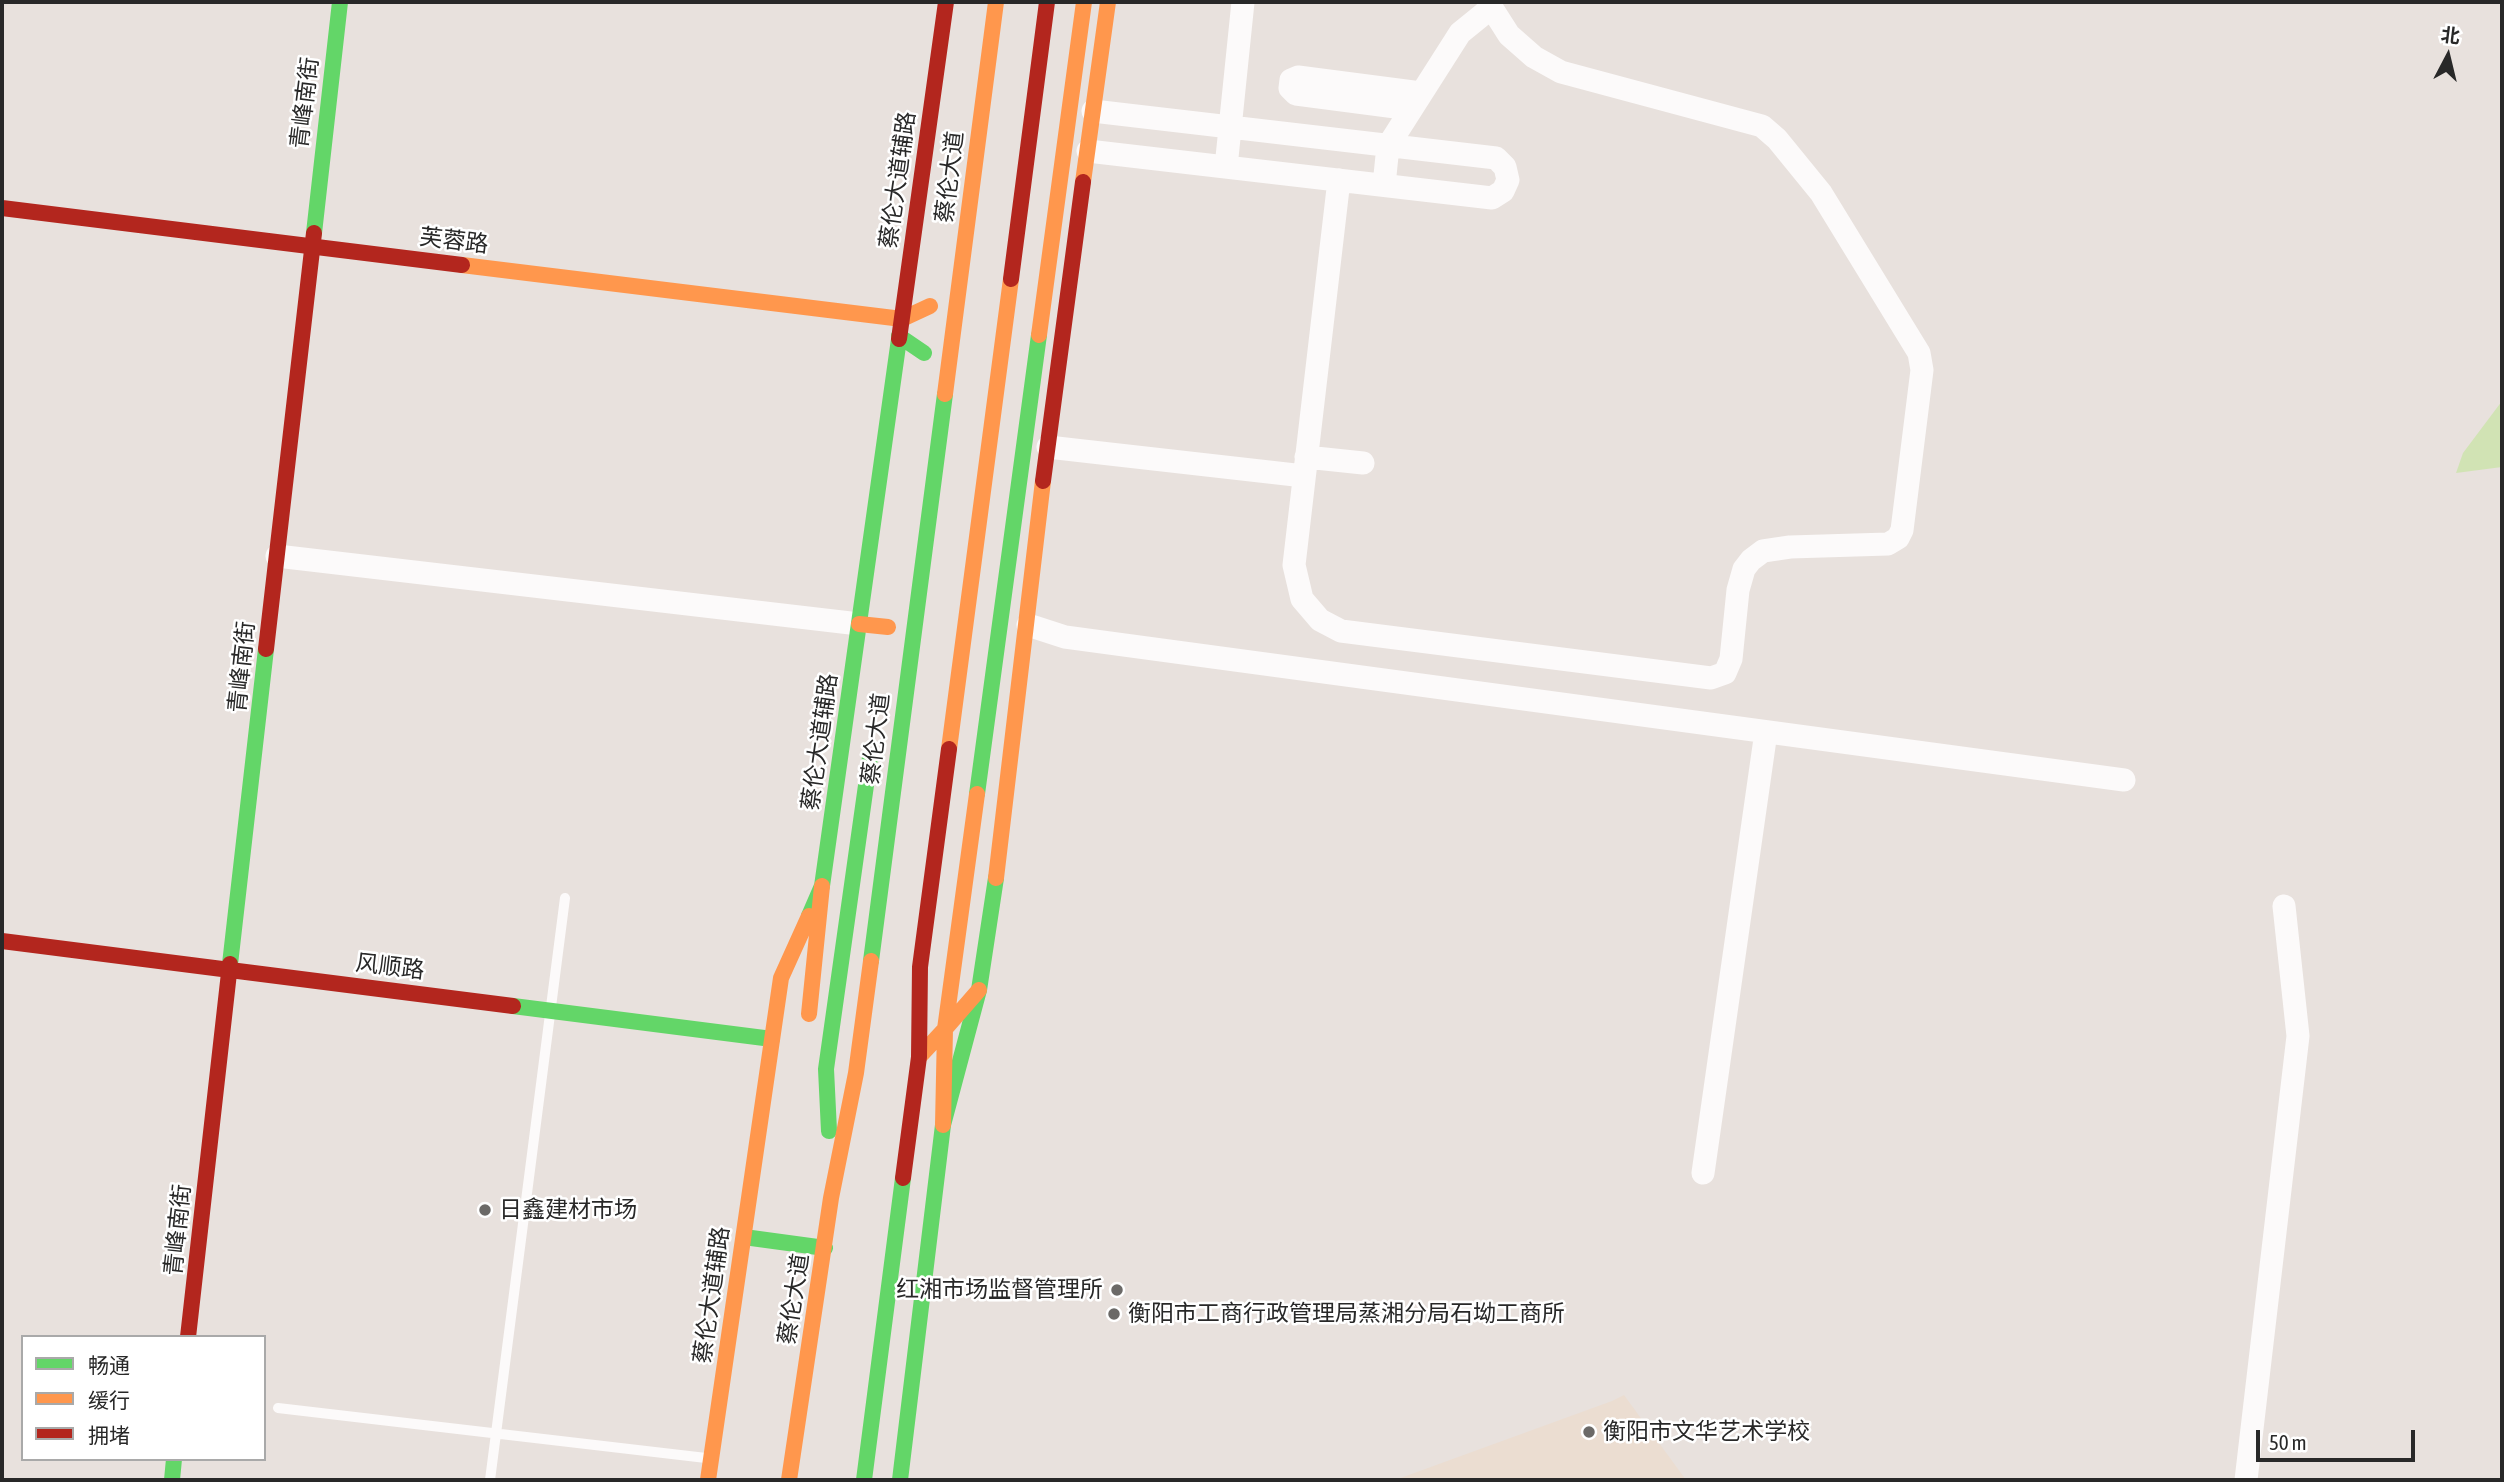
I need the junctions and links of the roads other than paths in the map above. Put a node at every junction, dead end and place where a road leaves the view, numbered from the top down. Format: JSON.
{"nodes":[{"id":1,"x":340,"y":2,"type":"edge"},
{"id":2,"x":352,"y":2,"type":"edge"},
{"id":3,"x":946,"y":2,"type":"edge"},
{"id":4,"x":996,"y":2,"type":"edge"},
{"id":5,"x":1047,"y":2,"type":"edge"},
{"id":6,"x":1084,"y":2,"type":"edge"},
{"id":7,"x":1108,"y":2,"type":"edge"},
{"id":8,"x":1243,"y":2,"type":"edge"},
{"id":9,"x":1490,"y":4,"type":"edge"},
{"id":10,"x":1071,"y":95,"type":"junction"},
{"id":11,"x":1094,"y":105,"type":"junction"},
{"id":12,"x":1230,"y":127,"type":"junction"},
{"id":13,"x":1388,"y":146,"type":"junction"},
{"id":14,"x":1087,"y":151,"type":"junction"},
{"id":15,"x":1226,"y":167,"type":"junction"},
{"id":16,"x":1339,"y":180,"type":"junction"},
{"id":17,"x":1384,"y":185,"type":"junction"},
{"id":18,"x":2,"y":208,"type":"edge"},
{"id":19,"x":313,"y":257,"type":"junction"},
{"id":20,"x":902,"y":319,"type":"junction"},
{"id":21,"x":892,"y":335,"type":"junction"},
{"id":22,"x":1048,"y":447,"type":"junction"},
{"id":23,"x":1363,"y":463,"type":"dead end"},
{"id":24,"x":1305,"y":466,"type":"junction"},
{"id":25,"x":283,"y":557,"type":"junction"},
{"id":26,"x":1000,"y":622,"type":"junction"},
{"id":27,"x":859,"y":624,"type":"junction"},
{"id":28,"x":1028,"y":625,"type":"junction"},
{"id":29,"x":888,"y":627,"type":"dead end"},
{"id":30,"x":1766,"y":732,"type":"junction"},
{"id":31,"x":984,"y":743,"type":"junction"},
{"id":32,"x":1012,"y":746,"type":"junction"},
{"id":33,"x":842,"y":752,"type":"junction"},
{"id":34,"x":2124,"y":780,"type":"dead end"},
{"id":35,"x":968,"y":859,"type":"junction"},
{"id":36,"x":998,"y":863,"type":"junction"},
{"id":37,"x":822,"y":886,"type":"junction"},
{"id":38,"x":565,"y":898,"type":"dead end"},
{"id":39,"x":2284,"y":906,"type":"dead end"},
{"id":40,"x":2,"y":941,"type":"edge"},
{"id":41,"x":236,"y":971,"type":"junction"},
{"id":42,"x":979,"y":990,"type":"junction"},
{"id":43,"x":227,"y":991,"type":"junction"},
{"id":44,"x":551,"y":1011,"type":"junction"},
{"id":45,"x":807,"y":1029,"type":"dead end"},
{"id":46,"x":945,"y":1029,"type":"junction"},
{"id":47,"x":772,"y":1039,"type":"junction"},
{"id":48,"x":919,"y":1057,"type":"junction"},
{"id":49,"x":812,"y":1107,"type":"dead end"},
{"id":50,"x":943,"y":1125,"type":"junction"},
{"id":51,"x":1703,"y":1173,"type":"dead end"},
{"id":52,"x":831,"y":1198,"type":"junction"},
{"id":53,"x":744,"y":1237,"type":"junction"},
{"id":54,"x":825,"y":1248,"type":"junction"},
{"id":55,"x":188,"y":1335,"type":"edge"},
{"id":56,"x":201,"y":1335,"type":"edge"},
{"id":57,"x":278,"y":1408,"type":"dead end"},
{"id":58,"x":496,"y":1432,"type":"junction"},
{"id":59,"x":712,"y":1459,"type":"junction"},
{"id":60,"x":174,"y":1461,"type":"edge"},
{"id":61,"x":188,"y":1461,"type":"edge"},
{"id":62,"x":172,"y":1480,"type":"edge"},
{"id":63,"x":185,"y":1480,"type":"edge"},
{"id":64,"x":490,"y":1480,"type":"edge"},
{"id":65,"x":708,"y":1480,"type":"edge"},
{"id":66,"x":789,"y":1480,"type":"edge"},
{"id":67,"x":864,"y":1480,"type":"edge"},
{"id":68,"x":900,"y":1480,"type":"edge"},
{"id":69,"x":2246,"y":1480,"type":"edge"}],
"edges":[{"from":1,"to":19,"type":"main road","name":"青峰南街"},
{"from":2,"to":19,"type":"main road","name":"青峰南街"},
{"from":3,"to":20,"type":"main road","name":"蔡伦大道辅路"},
{"from":4,"to":52,"type":"main road","name":"蔡伦大道"},
{"from":5,"to":48,"type":"main road"},
{"from":6,"to":10,"type":"main road"},
{"from":7,"to":11,"type":"main road"},
{"from":8,"to":12,"type":"street"},
{"from":9,"to":13,"type":"street"},
{"from":9,"to":24,"type":"street"},
{"from":10,"to":11,"type":"main road"},
{"from":10,"to":26,"type":"main road"},
{"from":11,"to":12,"type":"street"},
{"from":11,"to":14,"type":"main road"},
{"from":12,"to":13,"type":"street"},
{"from":12,"to":15,"type":"street"},
{"from":13,"to":17,"type":"street"},
{"from":13,"to":17,"type":"street"},
{"from":14,"to":15,"type":"street"},
{"from":14,"to":22,"type":"main road"},
{"from":15,"to":16,"type":"street"},
{"from":16,"to":17,"type":"street"},
{"from":16,"to":24,"type":"street"},
{"from":18,"to":19,"type":"main road","name":"芙蓉路"},
{"from":19,"to":20,"type":"main road","name":"芙蓉路"},
{"from":19,"to":25,"type":"main road","name":"青峰南街"},
{"from":20,"to":21,"type":"main road","name":"蔡伦大道辅路"},
{"from":20,"to":21,"type":"main road"},
{"from":21,"to":27,"type":"main road","name":"蔡伦大道辅路"},
{"from":22,"to":24,"type":"street"},
{"from":22,"to":28,"type":"main road"},
{"from":23,"to":24,"type":"street"},
{"from":25,"to":27,"type":"street"},
{"from":25,"to":41,"type":"main road","name":"青峰南街"},
{"from":26,"to":28,"type":"main road"},
{"from":26,"to":31,"type":"main road"},
{"from":27,"to":29,"type":"main road"},
{"from":27,"to":33,"type":"main road","name":"蔡伦大道辅路"},
{"from":28,"to":30,"type":"street"},
{"from":28,"to":32,"type":"main road"},
{"from":30,"to":34,"type":"street"},
{"from":30,"to":51,"type":"street"},
{"from":31,"to":32,"type":"main road"},
{"from":31,"to":35,"type":"main road"},
{"from":32,"to":36,"type":"main road"},
{"from":33,"to":37,"type":"main road","name":"蔡伦大道辅路"},
{"from":33,"to":52,"type":"main road"},
{"from":35,"to":36,"type":"main road"},
{"from":35,"to":46,"type":"main road"},
{"from":36,"to":42,"type":"main road"},
{"from":37,"to":45,"type":"main road"},
{"from":37,"to":47,"type":"main road","name":"蔡伦大道辅路"},
{"from":38,"to":44,"type":"lane"},
{"from":39,"to":69,"type":"street"},
{"from":40,"to":41,"type":"main road","name":"风顺路"},
{"from":41,"to":43,"type":"main road","name":"青峰南街"},
{"from":41,"to":44,"type":"main road","name":"风顺路"},
{"from":42,"to":46,"type":"main road"},
{"from":42,"to":50,"type":"main road"},
{"from":43,"to":55,"type":"main road","name":"青峰南街"},
{"from":43,"to":56,"type":"main road","name":"青峰南街"},
{"from":44,"to":47,"type":"main road","name":"风顺路"},
{"from":44,"to":58,"type":"lane"},
{"from":46,"to":48,"type":"main road"},
{"from":46,"to":50,"type":"main road"},
{"from":47,"to":53,"type":"main road","name":"蔡伦大道辅路"},
{"from":48,"to":67,"type":"main road"},
{"from":49,"to":52,"type":"main road"},
{"from":50,"to":68,"type":"main road"},
{"from":52,"to":54,"type":"main road","name":"蔡伦大道"},
{"from":53,"to":54,"type":"main road"},
{"from":53,"to":59,"type":"main road","name":"蔡伦大道辅路"},
{"from":54,"to":66,"type":"main road","name":"蔡伦大道"},
{"from":57,"to":58,"type":"lane"},
{"from":58,"to":59,"type":"lane"},
{"from":58,"to":64,"type":"lane"},
{"from":59,"to":65,"type":"main road","name":"蔡伦大道辅路"},
{"from":60,"to":62,"type":"main road"},
{"from":61,"to":63,"type":"main road"}]}
